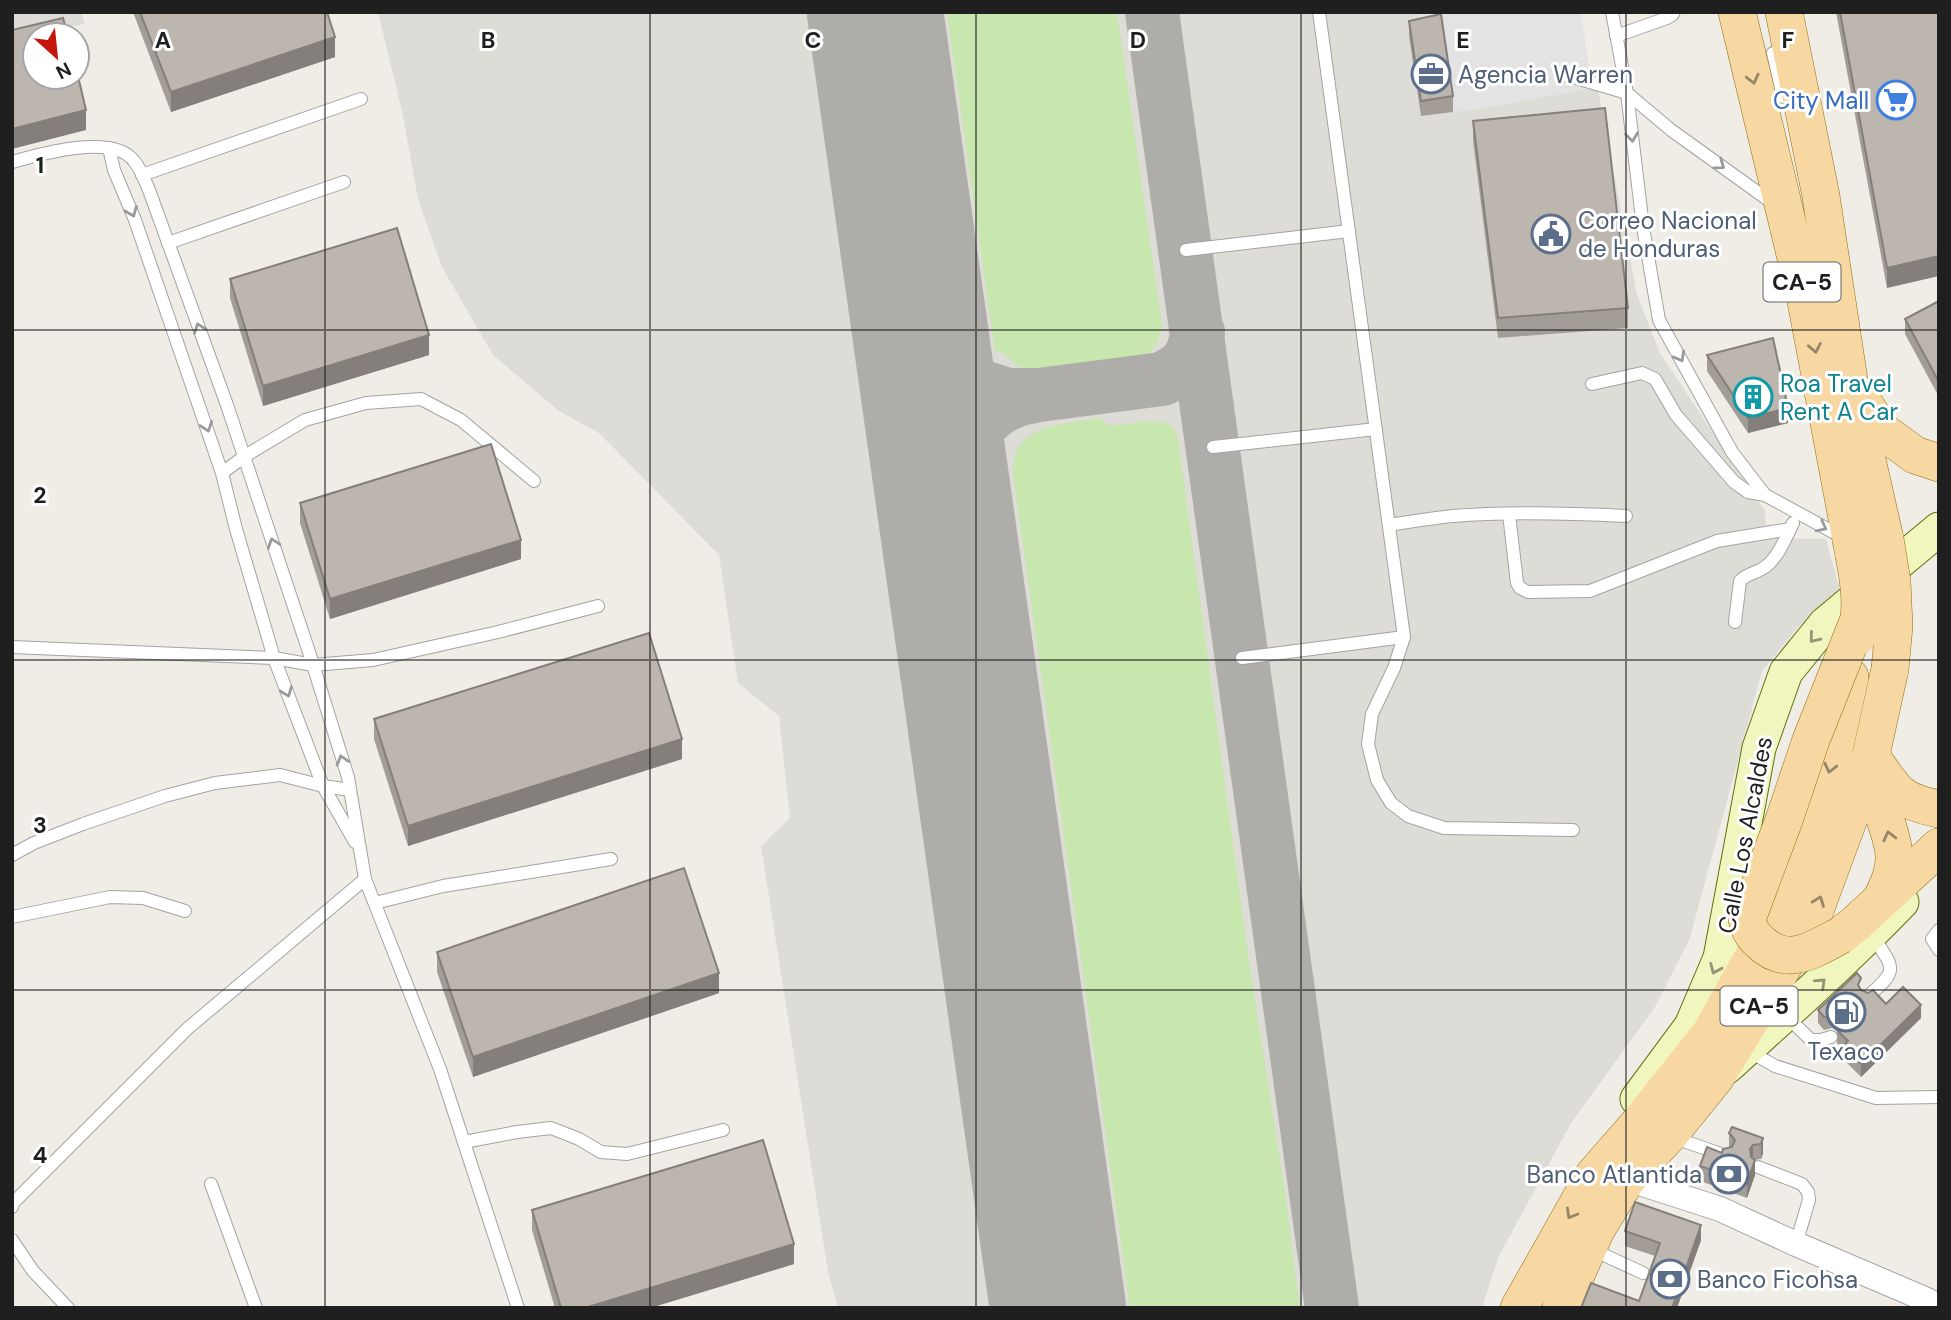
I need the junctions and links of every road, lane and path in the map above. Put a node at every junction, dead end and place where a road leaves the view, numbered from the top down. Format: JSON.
{"nodes":[{"id":1,"x":1319,"y":12,"type":"edge"},
{"id":2,"x":1612,"y":12,"type":"edge"},
{"id":3,"x":1674,"y":12,"type":"edge"},
{"id":4,"x":1737,"y":12,"type":"edge"},
{"id":5,"x":1784,"y":12,"type":"edge"},
{"id":6,"x":1616,"y":36,"type":"junction"},
{"id":7,"x":1773,"y":53,"type":"dead end"},
{"id":8,"x":1566,"y":75,"type":"dead end"},
{"id":9,"x":1627,"y":93,"type":"junction"},
{"id":10,"x":361,"y":99,"type":"dead end"},
{"id":11,"x":1784,"y":104,"type":"dead end"},
{"id":12,"x":109,"y":148,"type":"junction"},
{"id":13,"x":12,"y":162,"type":"edge"},
{"id":14,"x":142,"y":175,"type":"junction"},
{"id":15,"x":344,"y":182,"type":"dead end"},
{"id":16,"x":1786,"y":213,"type":"junction"},
{"id":17,"x":1349,"y":231,"type":"junction"},
{"id":18,"x":168,"y":243,"type":"junction"},
{"id":19,"x":1186,"y":250,"type":"dead end"},
{"id":20,"x":1849,"y":380,"type":"junction"},
{"id":21,"x":1592,"y":384,"type":"dead end"},
{"id":22,"x":1376,"y":429,"type":"junction"},
{"id":23,"x":1213,"y":447,"type":"dead end"},
{"id":24,"x":245,"y":456,"type":"junction"},
{"id":25,"x":1939,"y":463,"type":"edge"},
{"id":26,"x":222,"y":473,"type":"junction"},
{"id":27,"x":534,"y":481,"type":"dead end"},
{"id":28,"x":1765,"y":495,"type":"junction"},
{"id":29,"x":1509,"y":514,"type":"junction"},
{"id":30,"x":1798,"y":514,"type":"junction"},
{"id":31,"x":1626,"y":516,"type":"dead end"},
{"id":32,"x":1389,"y":525,"type":"junction"},
{"id":33,"x":1790,"y":529,"type":"junction"},
{"id":34,"x":1939,"y":529,"type":"edge"},
{"id":35,"x":1863,"y":545,"type":"junction"},
{"id":36,"x":598,"y":607,"type":"dead end"},
{"id":37,"x":1861,"y":614,"type":"junction"},
{"id":38,"x":1735,"y":622,"type":"dead end"},
{"id":39,"x":1404,"y":638,"type":"junction"},
{"id":40,"x":12,"y":647,"type":"edge"},
{"id":41,"x":274,"y":658,"type":"junction"},
{"id":42,"x":1242,"y":658,"type":"dead end"},
{"id":43,"x":313,"y":665,"type":"junction"},
{"id":44,"x":1868,"y":762,"type":"junction"},
{"id":45,"x":323,"y":786,"type":"junction"},
{"id":46,"x":350,"y":790,"type":"junction"},
{"id":47,"x":1939,"y":809,"type":"edge"},
{"id":48,"x":1573,"y":830,"type":"dead end"},
{"id":49,"x":1939,"y":847,"type":"edge"},
{"id":50,"x":359,"y":850,"type":"junction"},
{"id":51,"x":12,"y":855,"type":"edge"},
{"id":52,"x":611,"y":859,"type":"dead end"},
{"id":53,"x":1939,"y":865,"type":"edge"},
{"id":54,"x":365,"y":879,"type":"junction"},
{"id":55,"x":375,"y":903,"type":"junction"},
{"id":56,"x":186,"y":911,"type":"dead end"},
{"id":57,"x":12,"y":917,"type":"edge"},
{"id":58,"x":1864,"y":923,"type":"junction"},
{"id":59,"x":1939,"y":930,"type":"edge"},
{"id":60,"x":1939,"y":950,"type":"edge"},
{"id":61,"x":1867,"y":997,"type":"edge"},
{"id":62,"x":1785,"y":1016,"type":"junction"},
{"id":63,"x":1831,"y":1037,"type":"dead end"},
{"id":64,"x":1747,"y":1049,"type":"junction"},
{"id":65,"x":1715,"y":1078,"type":"junction"},
{"id":66,"x":1939,"y":1097,"type":"edge"},
{"id":67,"x":723,"y":1130,"type":"dead end"},
{"id":68,"x":1668,"y":1136,"type":"junction"},
{"id":69,"x":464,"y":1142,"type":"junction"},
{"id":70,"x":1726,"y":1156,"type":"edge"},
{"id":71,"x":1758,"y":1167,"type":"edge"},
{"id":72,"x":1610,"y":1177,"type":"junction"},
{"id":73,"x":211,"y":1184,"type":"dead end"},
{"id":74,"x":12,"y":1207,"type":"edge"},
{"id":75,"x":12,"y":1240,"type":"edge"},
{"id":76,"x":1796,"y":1244,"type":"junction"},
{"id":77,"x":1587,"y":1248,"type":"junction"},
{"id":78,"x":1643,"y":1273,"type":"dead end"},
{"id":79,"x":1930,"y":1305,"type":"edge"},
{"id":80,"x":68,"y":1308,"type":"edge"},
{"id":81,"x":256,"y":1308,"type":"edge"},
{"id":82,"x":518,"y":1308,"type":"edge"},
{"id":83,"x":1519,"y":1308,"type":"edge"},
{"id":84,"x":1561,"y":1308,"type":"edge"}],
"edges":[{"from":1,"to":17,"type":"lane"},
{"from":2,"to":6,"type":"lane"},
{"from":3,"to":6,"type":"lane"},
{"from":4,"to":16,"type":"main road","number":"CA-5","one_way":true},
{"from":5,"to":20,"type":"main road","number":"CA-5"},
{"from":6,"to":9,"type":"lane"},
{"from":7,"to":11,"type":"lane"},
{"from":8,"to":9,"type":"lane"},
{"from":9,"to":16,"type":"lane","one_way":true},
{"from":9,"to":28,"type":"lane","one_way":true},
{"from":10,"to":14,"type":"lane"},
{"from":12,"to":13,"type":"lane"},
{"from":12,"to":14,"type":"lane"},
{"from":12,"to":26,"type":"lane","one_way":true},
{"from":14,"to":18,"type":"lane"},
{"from":15,"to":18,"type":"lane"},
{"from":16,"to":35,"type":"main road","number":"CA-5","one_way":true},
{"from":17,"to":19,"type":"lane"},
{"from":17,"to":22,"type":"lane"},
{"from":24,"to":18,"type":"lane","one_way":true},
{"from":20,"to":25,"type":"main road"},
{"from":20,"to":35,"type":"main road","number":"CA-5"},
{"from":21,"to":28,"type":"lane"},
{"from":22,"to":23,"type":"lane"},
{"from":22,"to":32,"type":"lane"},
{"from":24,"to":26,"type":"lane"},
{"from":24,"to":27,"type":"lane"},
{"from":43,"to":24,"type":"lane","one_way":true},
{"from":26,"to":41,"type":"lane"},
{"from":28,"to":30,"type":"lane"},
{"from":29,"to":31,"type":"lane"},
{"from":29,"to":32,"type":"lane"},
{"from":29,"to":33,"type":"lane"},
{"from":30,"to":33,"type":"lane"},
{"from":30,"to":35,"type":"lane","one_way":true},
{"from":32,"to":39,"type":"lane"},
{"from":33,"to":38,"type":"lane"},
{"from":34,"to":72,"type":"main road","name":"Calle Los Alcaldes","one_way":true},
{"from":35,"to":37,"type":"main road","number":"CA-5","bridge":true},
{"from":35,"to":44,"type":"main road","number":"CA-5","bridge":true},
{"from":36,"to":43,"type":"lane"},
{"from":37,"to":58,"type":"main road","bridge":true},
{"from":37,"to":72,"type":"main road","number":"CA-5","one_way":true,"bridge":true},
{"from":39,"to":42,"type":"lane"},
{"from":39,"to":48,"type":"lane"},
{"from":40,"to":41,"type":"lane"},
{"from":41,"to":43,"type":"lane"},
{"from":41,"to":45,"type":"lane","one_way":true},
{"from":46,"to":43,"type":"lane","one_way":true},
{"from":44,"to":47,"type":"main road"},
{"from":58,"to":44,"type":"main road","one_way":true},
{"from":65,"to":44,"type":"main road","number":"CA-5","one_way":true},
{"from":45,"to":46,"type":"lane"},
{"from":45,"to":50,"type":"lane"},
{"from":45,"to":51,"type":"lane"},
{"from":46,"to":50,"type":"lane"},
{"from":49,"to":58,"type":"main road"},
{"from":50,"to":54,"type":"lane"},
{"from":52,"to":55,"type":"lane"},
{"from":53,"to":58,"type":"main road"},
{"from":54,"to":55,"type":"lane"},
{"from":54,"to":74,"type":"lane"},
{"from":55,"to":69,"type":"lane"},
{"from":56,"to":57,"type":"lane"},
{"from":58,"to":61,"type":"lane"},
{"from":62,"to":58,"type":"main road","one_way":true},
{"from":59,"to":60,"type":"lane"},
{"from":62,"to":63,"type":"lane"},
{"from":62,"to":64,"type":"main road"},
{"from":64,"to":65,"type":"main road"},
{"from":64,"to":66,"type":"lane"},
{"from":65,"to":68,"type":"main road","number":"CA-5"},
{"from":67,"to":69,"type":"lane"},
{"from":68,"to":70,"type":"lane"},
{"from":68,"to":72,"type":"main road","number":"CA-5"},
{"from":69,"to":82,"type":"lane"},
{"from":71,"to":76,"type":"lane"},
{"from":72,"to":76,"type":"street"},
{"from":72,"to":77,"type":"main road","number":"CA-5"},
{"from":72,"to":83,"type":"main road","number":"CA-5","one_way":true},
{"from":73,"to":81,"type":"lane"},
{"from":75,"to":80,"type":"lane"},
{"from":76,"to":79,"type":"street"},
{"from":77,"to":78,"type":"lane"},
{"from":77,"to":84,"type":"main road","number":"CA-5"}]}
